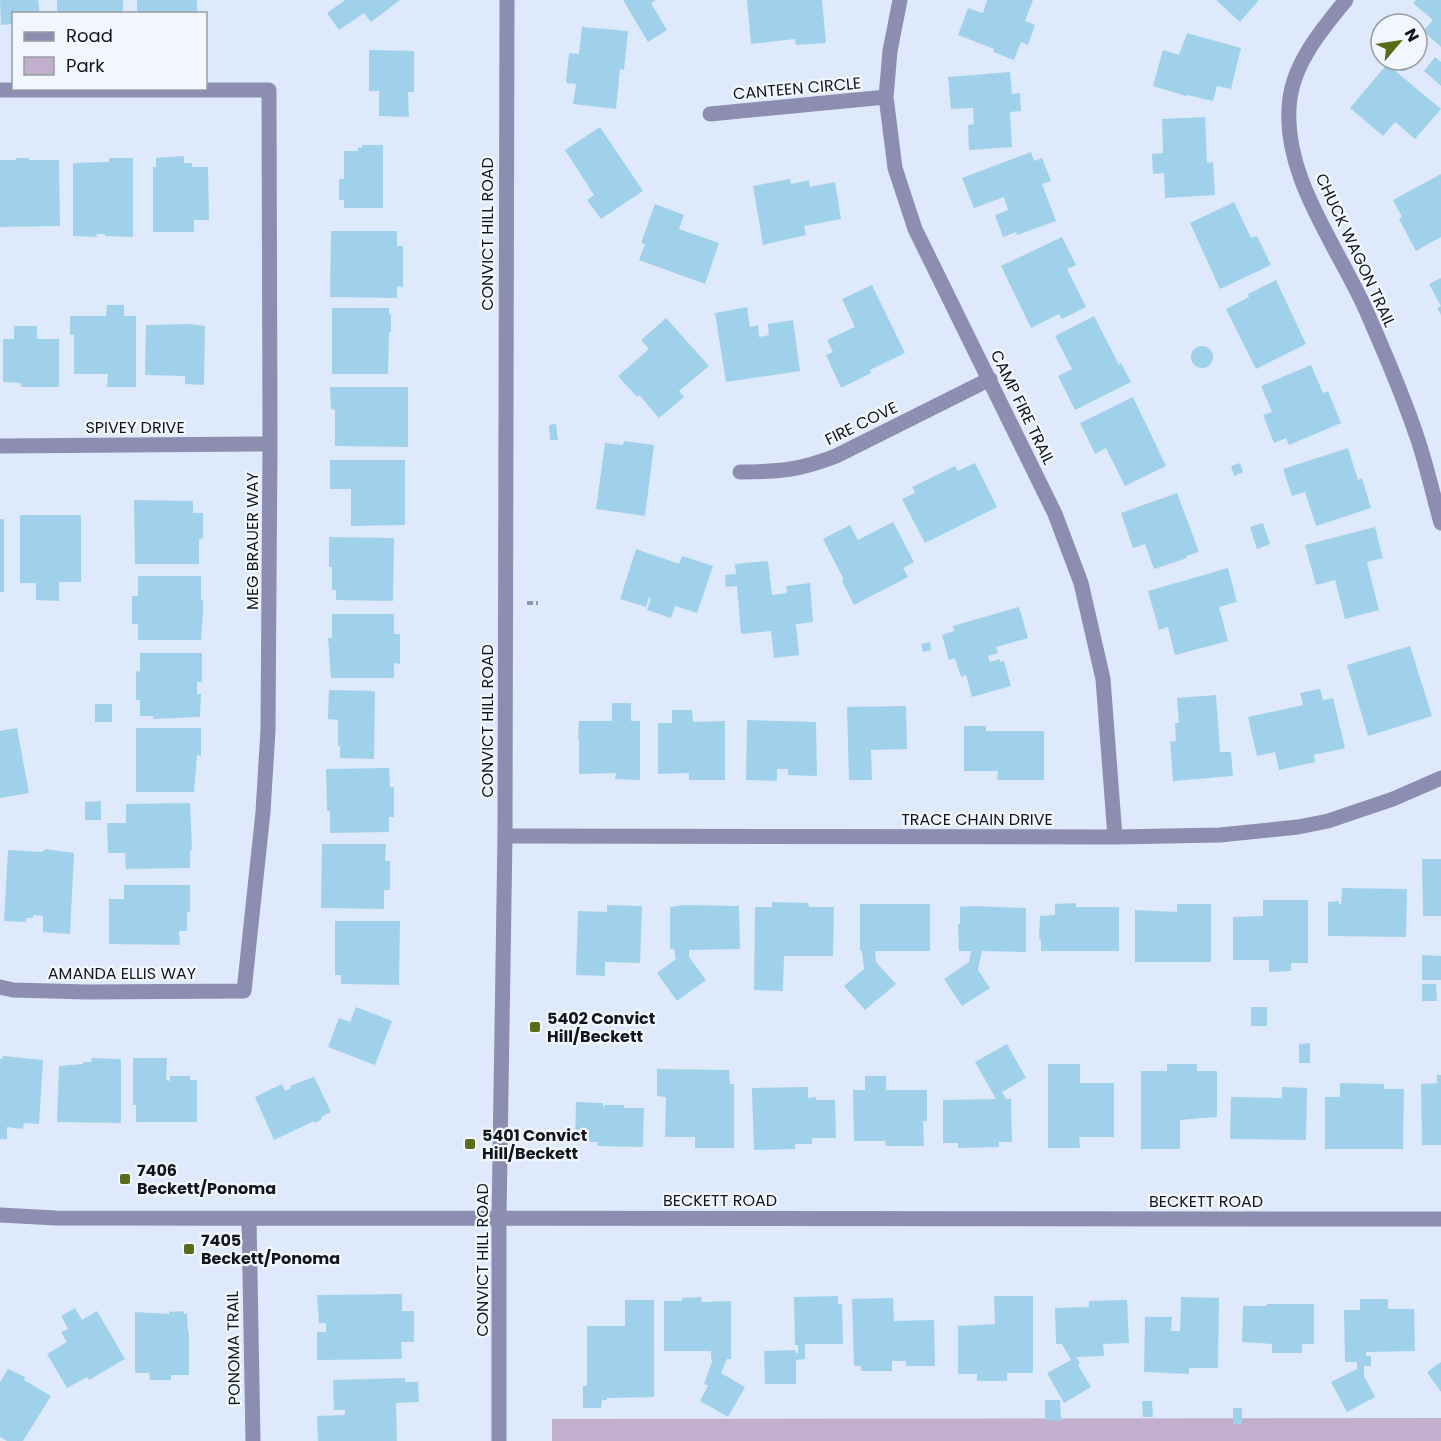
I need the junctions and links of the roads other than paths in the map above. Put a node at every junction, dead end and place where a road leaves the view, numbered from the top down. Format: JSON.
{"nodes":[{"id":1,"x":507,"y":0,"type":"edge"},
{"id":2,"x":900,"y":0,"type":"edge"},
{"id":3,"x":1346,"y":0,"type":"edge"},
{"id":4,"x":0,"y":90,"type":"edge"},
{"id":5,"x":886,"y":97,"type":"junction"},
{"id":6,"x":710,"y":114,"type":"dead end"},
{"id":7,"x":990,"y":379,"type":"junction"},
{"id":8,"x":270,"y":444,"type":"junction"},
{"id":9,"x":0,"y":446,"type":"edge"},
{"id":10,"x":740,"y":472,"type":"dead end"},
{"id":11,"x":1441,"y":523,"type":"edge"},
{"id":12,"x":1441,"y":778,"type":"edge"},
{"id":13,"x":505,"y":836,"type":"junction"},
{"id":14,"x":1115,"y":837,"type":"junction"},
{"id":15,"x":0,"y":987,"type":"edge"},
{"id":16,"x":244,"y":991,"type":"joint"},
{"id":17,"x":0,"y":1215,"type":"edge"},
{"id":18,"x":499,"y":1218,"type":"junction"},
{"id":19,"x":249,"y":1219,"type":"junction"},
{"id":20,"x":1441,"y":1219,"type":"edge"},
{"id":21,"x":253,"y":1441,"type":"edge"},
{"id":22,"x":499,"y":1441,"type":"edge"}],
"edges":[{"from":1,"to":13,"type":"street","name":"CONVICT HILL ROAD"},
{"from":2,"to":5,"type":"street","name":"CAMP FIRE TRAIL"},
{"from":3,"to":11,"type":"street","name":"CHUCK WAGON TRAIL"},
{"from":4,"to":8,"type":"street","name":"MEG BRAUER WAY"},
{"from":5,"to":6,"type":"street","name":"CANTEEN CIRCLE"},
{"from":5,"to":7,"type":"street","name":"CAMP FIRE TRAIL"},
{"from":7,"to":10,"type":"street","name":"FIRE COVE"},
{"from":7,"to":14,"type":"street","name":"CAMP FIRE TRAIL"},
{"from":8,"to":9,"type":"street","name":"SPIVEY DRIVE"},
{"from":8,"to":16,"type":"street","name":"MEG BRAUER WAY"},
{"from":12,"to":14,"type":"street","name":"TRACE CHAIN DRIVE"},
{"from":13,"to":14,"type":"street","name":"TRACE CHAIN DRIVE"},
{"from":13,"to":18,"type":"street","name":"CONVICT HILL ROAD"},
{"from":15,"to":16,"type":"street","name":"AMANDA ELLIS WAY"},
{"from":17,"to":19,"type":"street","name":"BECKETT ROAD"},
{"from":18,"to":19,"type":"street","name":"BECKETT ROAD"},
{"from":18,"to":20,"type":"street","name":"BECKETT ROAD"},
{"from":18,"to":22,"type":"street","name":"CONVICT HILL ROAD"},
{"from":19,"to":21,"type":"street","name":"PONOMA TRAIL"}]}
